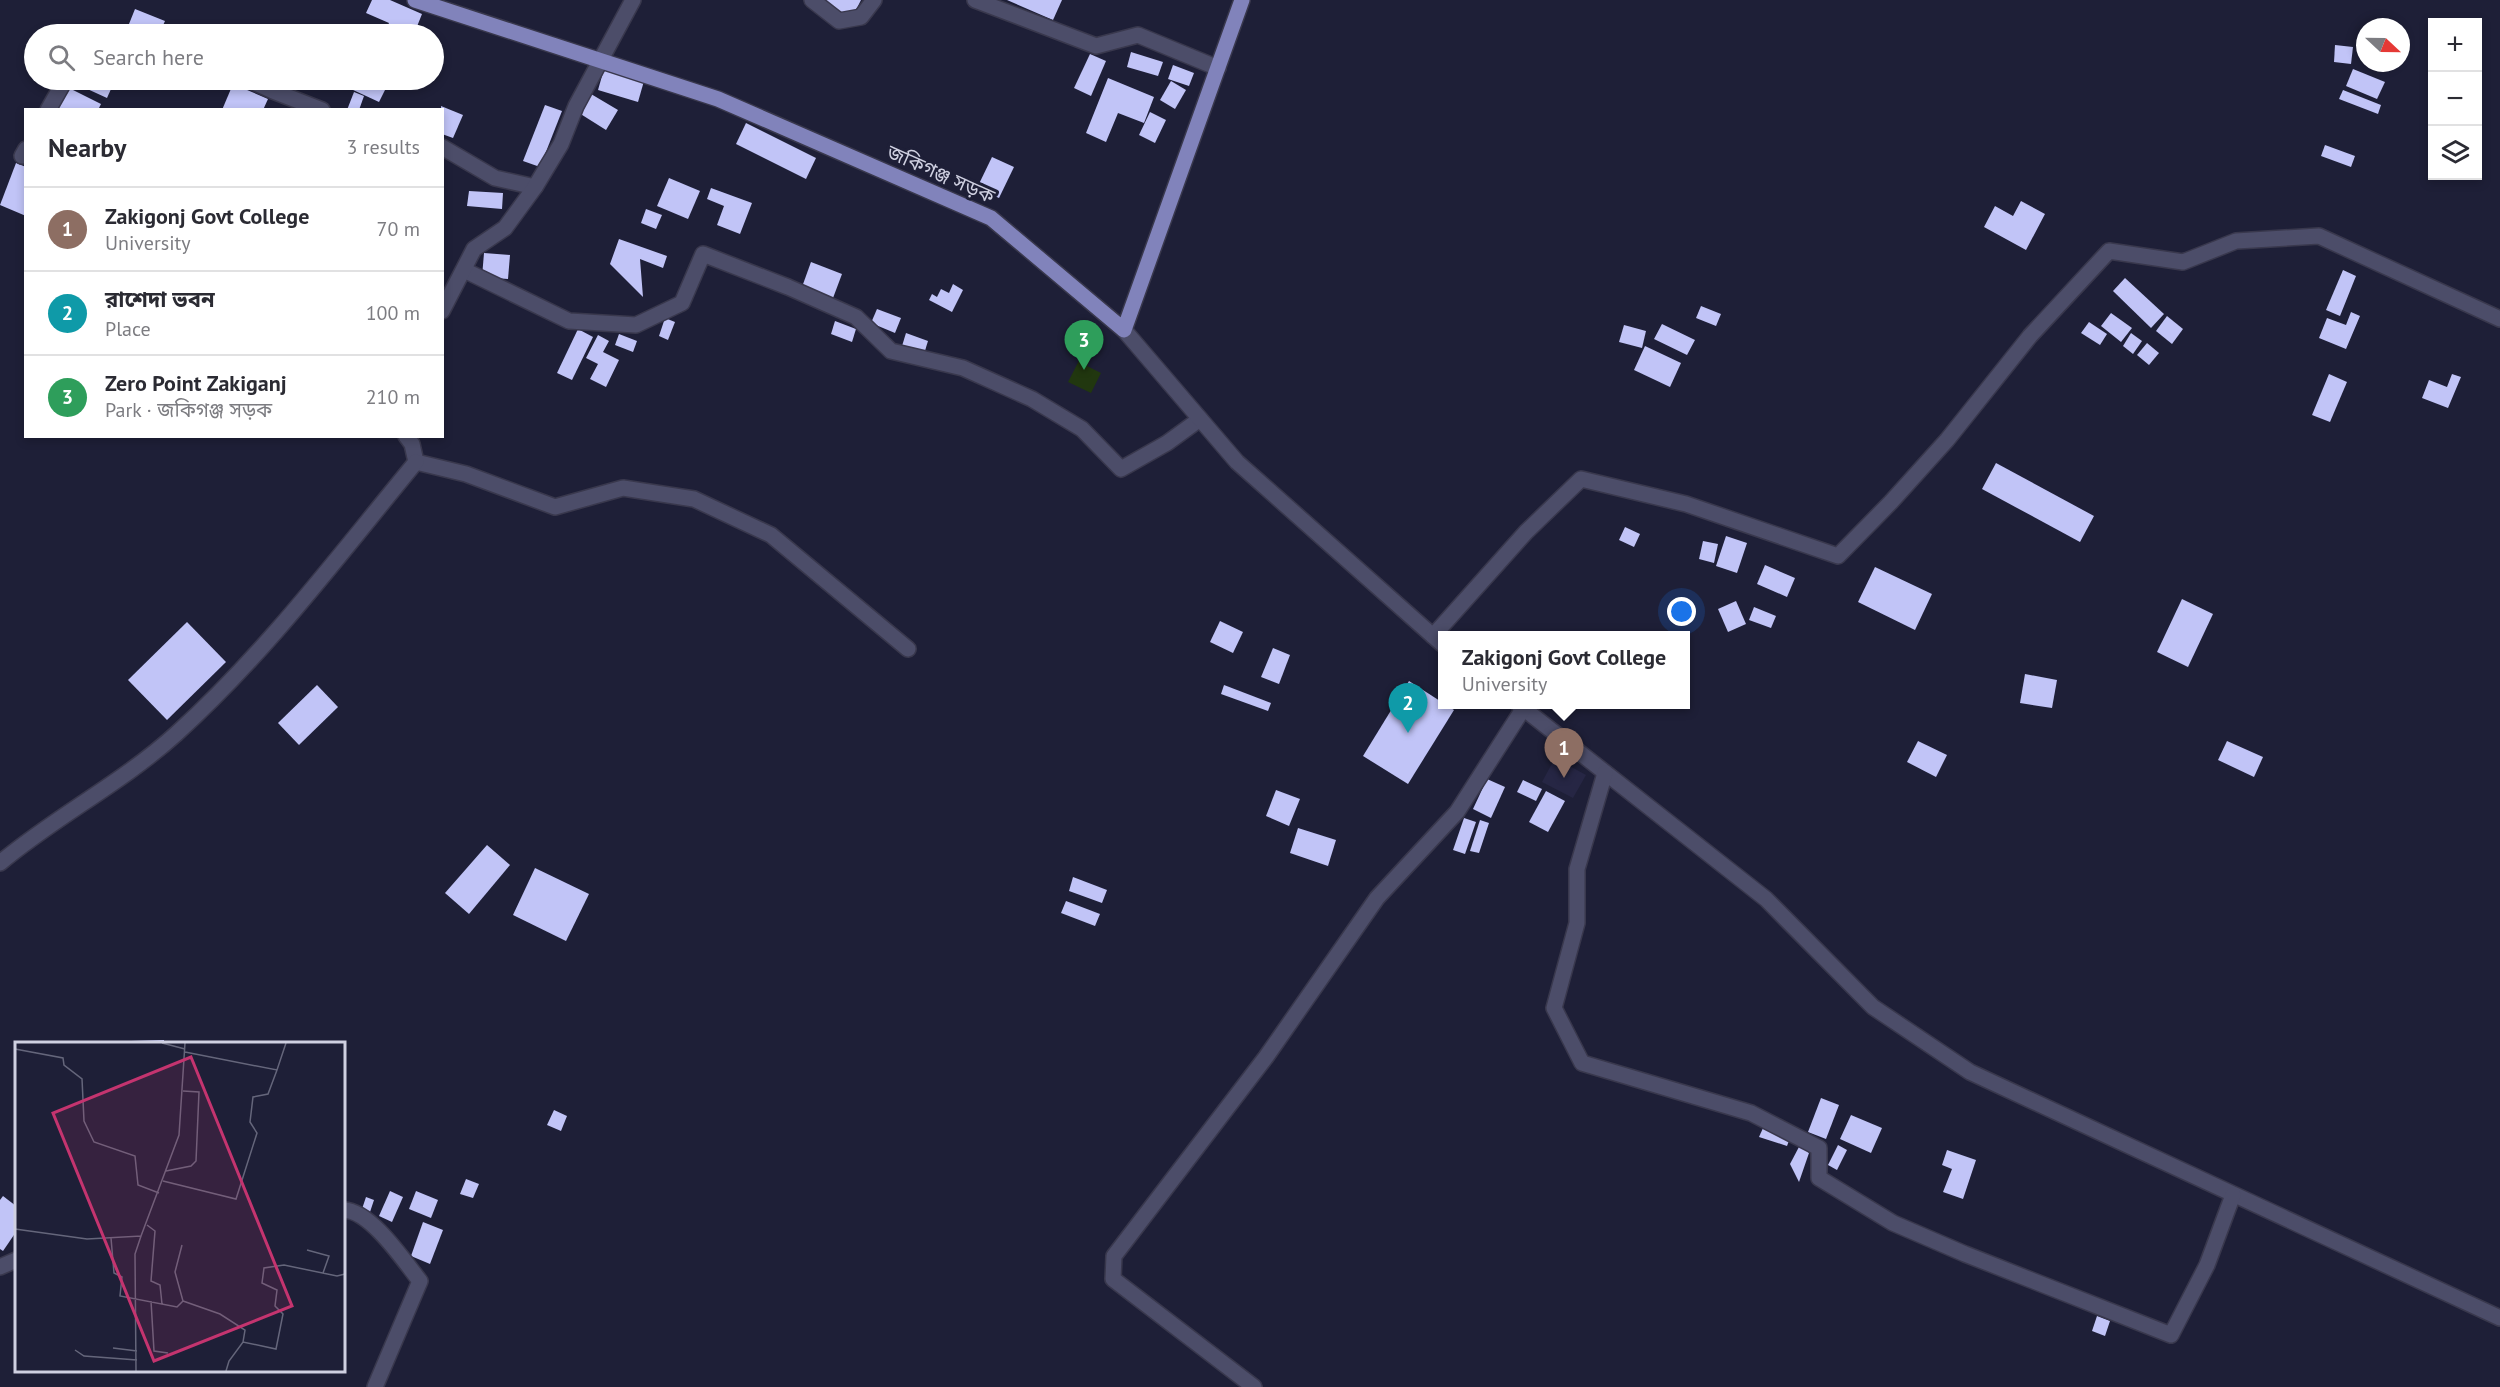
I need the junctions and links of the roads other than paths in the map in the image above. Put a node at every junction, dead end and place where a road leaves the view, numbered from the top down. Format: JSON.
{"nodes":[{"id":1,"x":415,"y":0,"type":"edge"},
{"id":2,"x":633,"y":0,"type":"edge"},
{"id":3,"x":812,"y":0,"type":"edge"},
{"id":4,"x":874,"y":0,"type":"edge"},
{"id":5,"x":975,"y":0,"type":"edge"},
{"id":6,"x":1242,"y":0,"type":"edge"},
{"id":7,"x":601,"y":60,"type":"junction"},
{"id":8,"x":1218,"y":68,"type":"junction"},
{"id":9,"x":59,"y":90,"type":"edge"},
{"id":10,"x":271,"y":90,"type":"edge"},
{"id":11,"x":49,"y":108,"type":"edge"},
{"id":12,"x":317,"y":108,"type":"edge"},
{"id":13,"x":444,"y":148,"type":"edge"},
{"id":14,"x":535,"y":187,"type":"junction"},
{"id":15,"x":464,"y":270,"type":"junction"},
{"id":16,"x":444,"y":307,"type":"edge"},
{"id":17,"x":2500,"y":319,"type":"edge"},
{"id":18,"x":1124,"y":330,"type":"junction"},
{"id":19,"x":1200,"y":419,"type":"junction"},
{"id":20,"x":408,"y":438,"type":"edge"},
{"id":21,"x":416,"y":462,"type":"junction"},
{"id":22,"x":1445,"y":631,"type":"edge"},
{"id":23,"x":1438,"y":640,"type":"edge"},
{"id":24,"x":908,"y":649,"type":"dead end"},
{"id":25,"x":1520,"y":709,"type":"edge"},
{"id":26,"x":1524,"y":709,"type":"edge"},
{"id":27,"x":1605,"y":772,"type":"junction"},
{"id":28,"x":0,"y":863,"type":"edge"},
{"id":29,"x":2233,"y":1195,"type":"junction"},
{"id":30,"x":345,"y":1210,"type":"edge"},
{"id":31,"x":15,"y":1260,"type":"edge"},
{"id":32,"x":0,"y":1267,"type":"edge"},
{"id":33,"x":2500,"y":1318,"type":"edge"},
{"id":34,"x":375,"y":1387,"type":"edge"},
{"id":35,"x":1254,"y":1387,"type":"edge"}],
"edges":[{"from":1,"to":7,"type":"main road","name":"জকিগঞ্জ সড়ক"},
{"from":2,"to":7,"type":"street"},
{"from":3,"to":4,"type":"street"},
{"from":5,"to":8,"type":"street"},
{"from":6,"to":8,"type":"main road"},
{"from":7,"to":14,"type":"street"},
{"from":7,"to":18,"type":"main road","name":"জকিগঞ্জ সড়ক"},
{"from":8,"to":18,"type":"main road"},
{"from":9,"to":11,"type":"street"},
{"from":10,"to":12,"type":"street"},
{"from":13,"to":14,"type":"street"},
{"from":14,"to":15,"type":"street"},
{"from":15,"to":16,"type":"street"},
{"from":15,"to":19,"type":"street"},
{"from":17,"to":22,"type":"street"},
{"from":18,"to":19,"type":"street"},
{"from":19,"to":23,"type":"street"},
{"from":20,"to":21,"type":"street"},
{"from":21,"to":24,"type":"street"},
{"from":21,"to":28,"type":"street"},
{"from":25,"to":35,"type":"street"},
{"from":26,"to":27,"type":"street"},
{"from":27,"to":29,"type":"street"},
{"from":27,"to":29,"type":"street"},
{"from":29,"to":33,"type":"street"},
{"from":30,"to":34,"type":"street"},
{"from":31,"to":32,"type":"street"}]}
